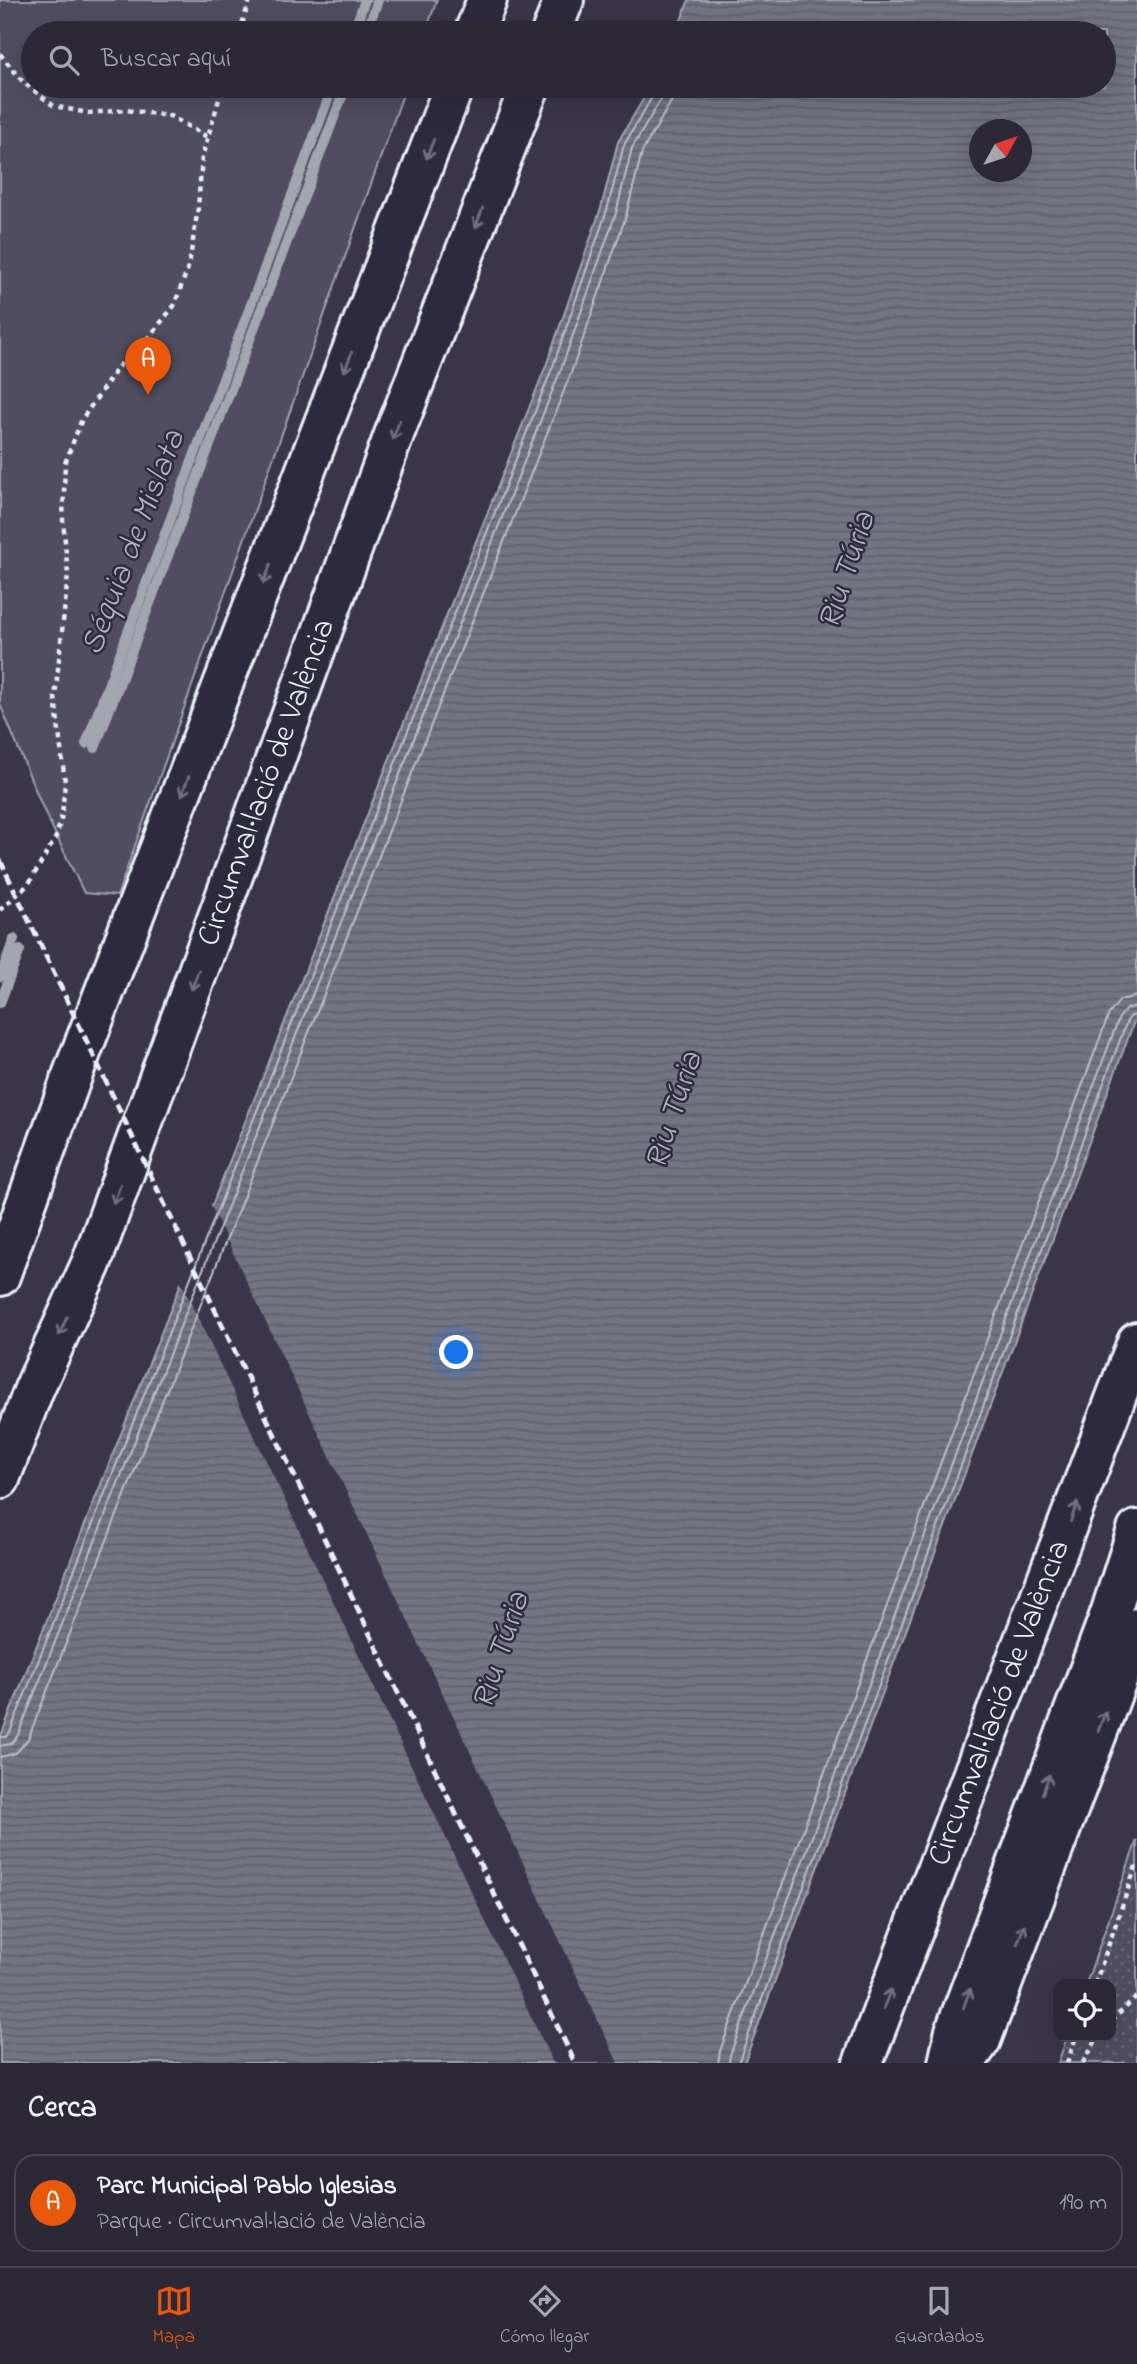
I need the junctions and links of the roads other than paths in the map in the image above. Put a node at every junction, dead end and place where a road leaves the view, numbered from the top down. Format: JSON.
{"nodes":[{"id":1,"x":487,"y":0,"type":"edge"},
{"id":2,"x":564,"y":0,"type":"edge"},
{"id":3,"x":479,"y":21,"type":"edge"},
{"id":4,"x":556,"y":21,"type":"edge"},
{"id":5,"x":449,"y":98,"type":"edge"},
{"id":6,"x":525,"y":98,"type":"edge"},
{"id":7,"x":0,"y":1276,"type":"edge"},
{"id":8,"x":1137,"y":1342,"type":"edge"},
{"id":9,"x":0,"y":1479,"type":"edge"},
{"id":10,"x":1137,"y":1530,"type":"edge"},
{"id":11,"x":1137,"y":1628,"type":"edge"},
{"id":12,"x":863,"y":2063,"type":"edge"},
{"id":13,"x":948,"y":2063,"type":"edge"},
{"id":14,"x":965,"y":2063,"type":"edge"}],
"edges":[{"from":1,"to":3,"type":"highway"},
{"from":2,"to":4,"type":"highway"},
{"from":5,"to":7,"type":"highway","one_way":true},
{"from":6,"to":9,"type":"highway","name":"Circumval·lació de València","one_way":true},
{"from":12,"to":8,"type":"highway","name":"Circumval·lació de València","one_way":true},
{"from":13,"to":10,"type":"highway","one_way":true},
{"from":14,"to":11,"type":"highway","one_way":true}]}
